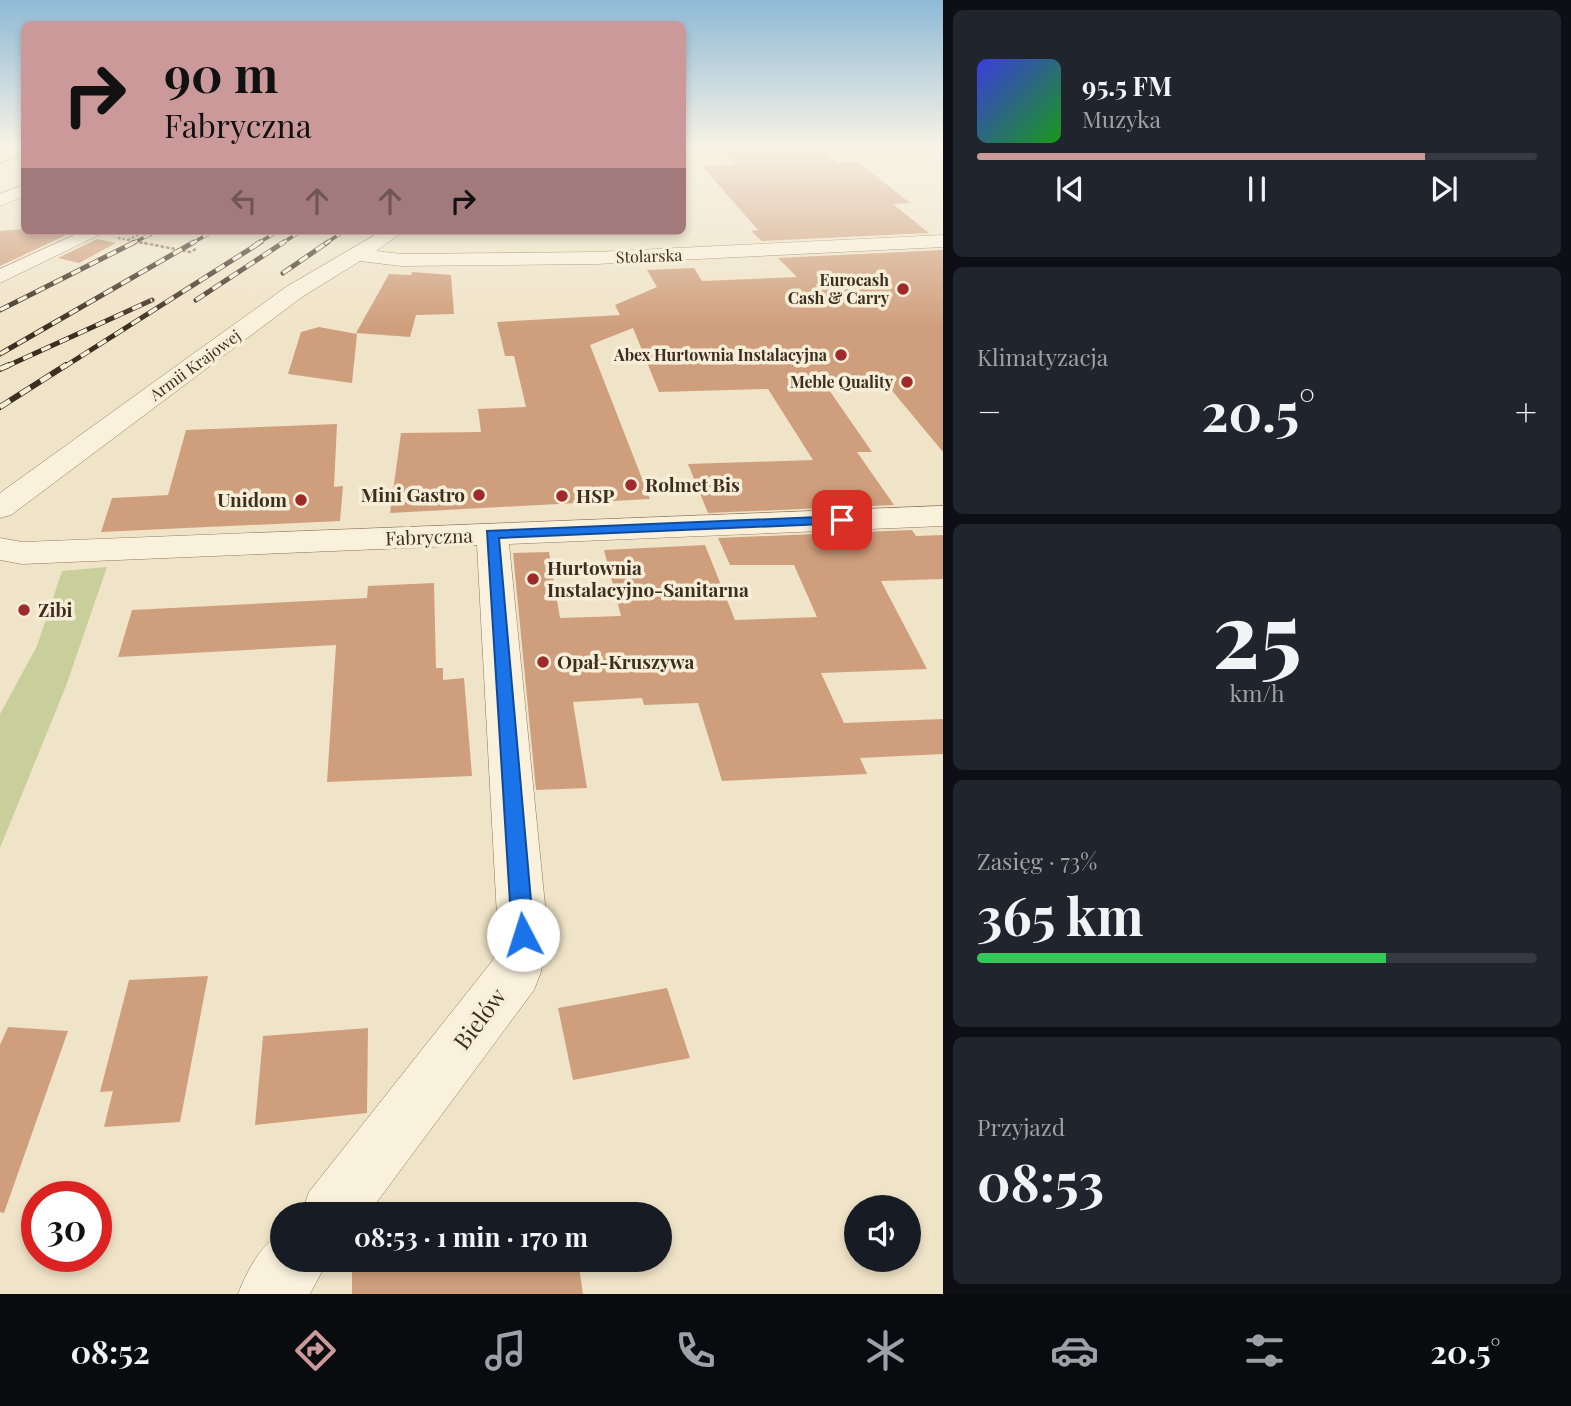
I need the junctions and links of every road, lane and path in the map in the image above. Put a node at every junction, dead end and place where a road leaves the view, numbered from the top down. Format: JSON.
{"nodes":[{"id":1,"x":90,"y":235,"type":"edge"},
{"id":2,"x":108,"y":235,"type":"edge"},
{"id":3,"x":138,"y":235,"type":"edge"},
{"id":4,"x":388,"y":235,"type":"edge"},
{"id":5,"x":128,"y":240,"type":"junction"},
{"id":6,"x":943,"y":240,"type":"edge"},
{"id":7,"x":164,"y":243,"type":"dead end"},
{"id":8,"x":160,"y":246,"type":"junction"},
{"id":9,"x":196,"y":248,"type":"dead end"},
{"id":10,"x":355,"y":254,"type":"junction"},
{"id":11,"x":0,"y":277,"type":"edge"},
{"id":12,"x":0,"y":508,"type":"edge"},
{"id":13,"x":943,"y":516,"type":"edge"},
{"id":14,"x":492,"y":534,"type":"junction"},
{"id":15,"x":0,"y":549,"type":"edge"},
{"id":16,"x":340,"y":1202,"type":"edge"},
{"id":17,"x":287,"y":1272,"type":"edge"},
{"id":18,"x":270,"y":1294,"type":"edge"}],
"edges":[{"from":1,"to":11,"type":"street"},
{"from":2,"to":5,"type":"path"},
{"from":3,"to":5,"type":"path"},
{"from":4,"to":10,"type":"street","name":"Armii Krajowej"},
{"from":5,"to":8,"type":"path"},
{"from":6,"to":10,"type":"street","name":"Stolarska"},
{"from":7,"to":8,"type":"path"},
{"from":8,"to":9,"type":"path"},
{"from":10,"to":12,"type":"street","name":"Armii Krajowej"},
{"from":13,"to":14,"type":"street","name":"Fabryczna"},
{"from":14,"to":15,"type":"street","name":"Fabryczna"},
{"from":14,"to":16,"type":"street","name":"Bielów"},
{"from":17,"to":18,"type":"street"}]}
